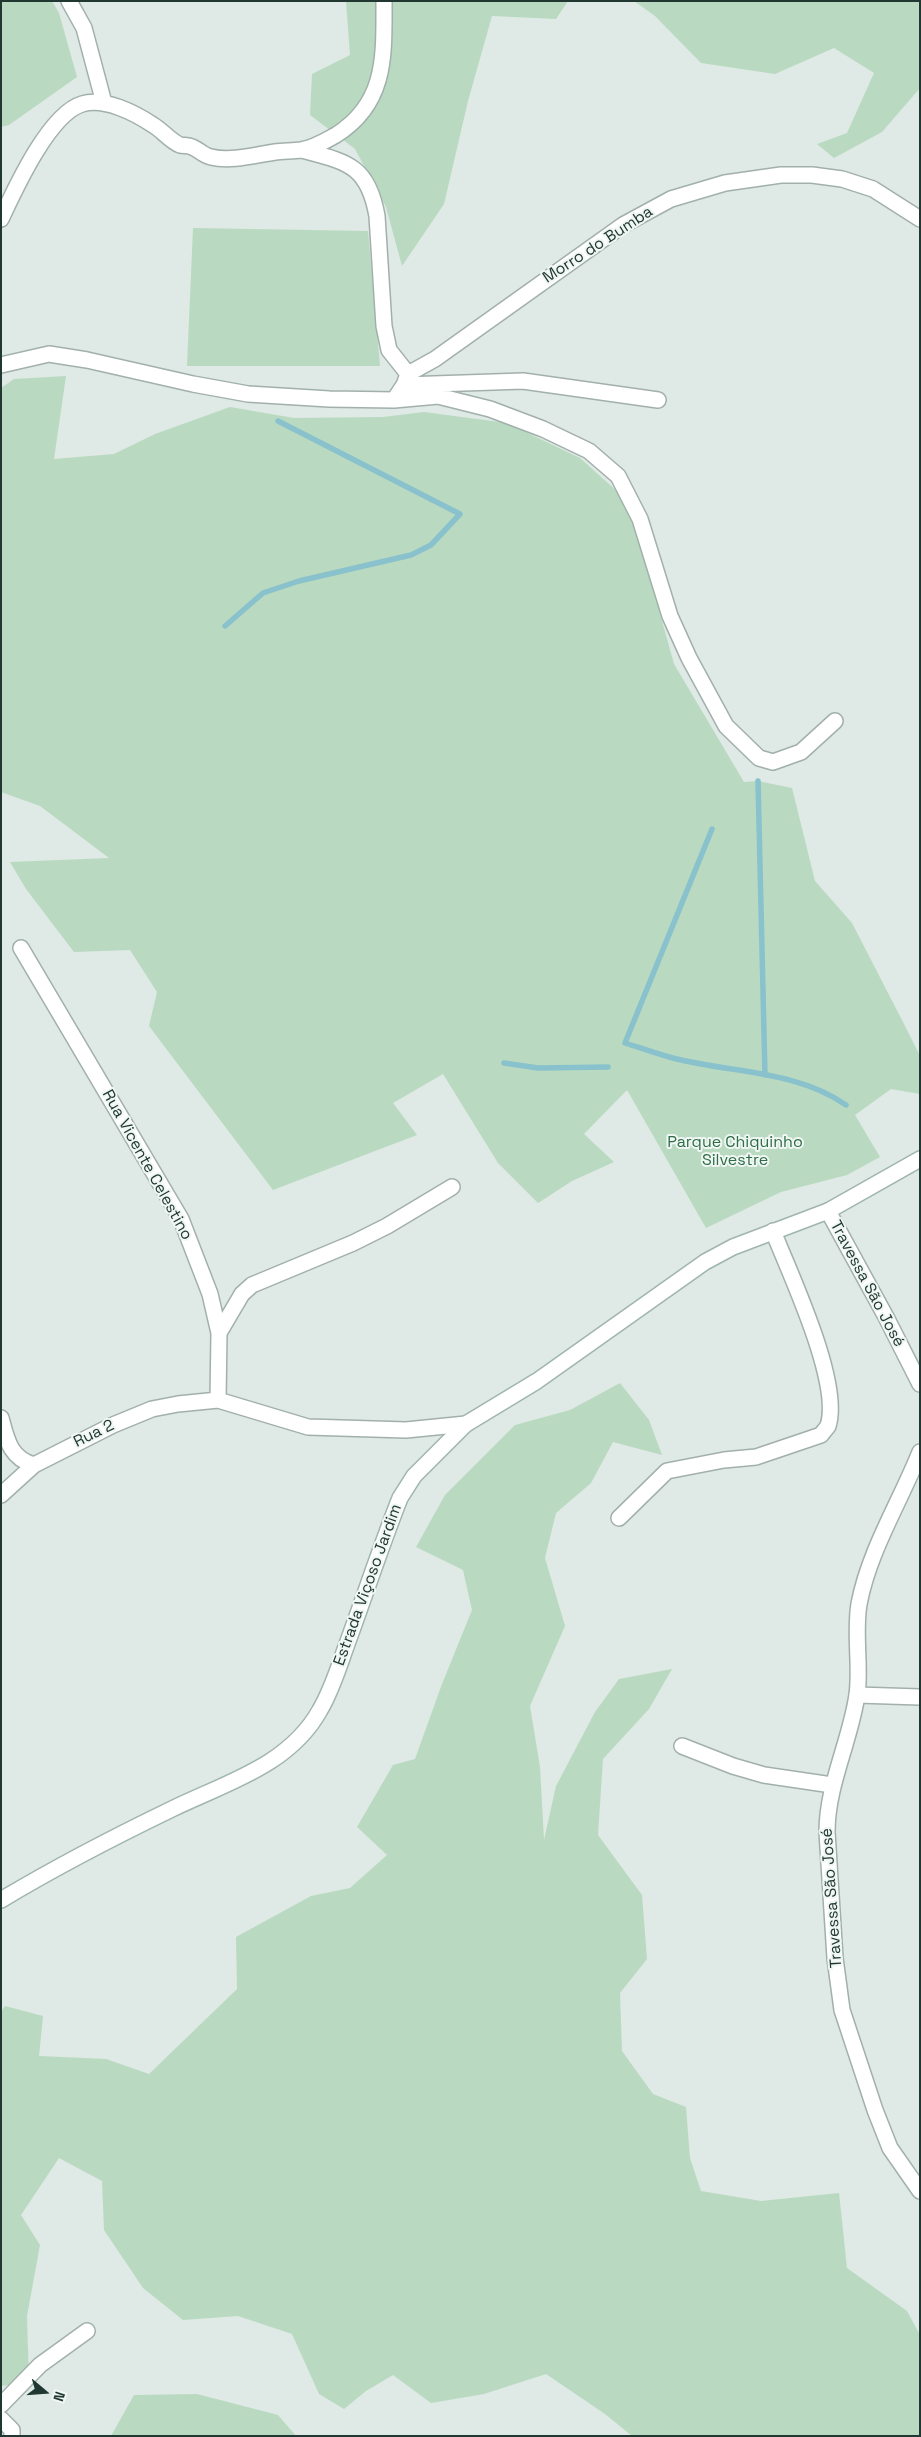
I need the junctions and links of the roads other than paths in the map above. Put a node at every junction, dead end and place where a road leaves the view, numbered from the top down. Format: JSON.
{"nodes":[{"id":1,"x":69,"y":1,"type":"edge"},
{"id":2,"x":384,"y":1,"type":"edge"},
{"id":3,"x":104,"y":103,"type":"junction"},
{"id":4,"x":302,"y":150,"type":"junction"},
{"id":5,"x":1,"y":219,"type":"edge"},
{"id":6,"x":920,"y":219,"type":"edge"},
{"id":7,"x":1,"y":365,"type":"edge"},
{"id":8,"x":406,"y":379,"type":"junction"},
{"id":9,"x":394,"y":400,"type":"junction"},
{"id":10,"x":658,"y":400,"type":"dead end"},
{"id":11,"x":836,"y":721,"type":"dead end"},
{"id":12,"x":20,"y":948,"type":"dead end"},
{"id":13,"x":920,"y":1159,"type":"edge"},
{"id":14,"x":452,"y":1187,"type":"dead end"},
{"id":15,"x":828,"y":1211,"type":"junction"},
{"id":16,"x":773,"y":1231,"type":"junction"},
{"id":17,"x":219,"y":1333,"type":"junction"},
{"id":18,"x":920,"y":1384,"type":"edge"},
{"id":19,"x":218,"y":1400,"type":"junction"},
{"id":20,"x":1,"y":1418,"type":"edge"},
{"id":21,"x":466,"y":1424,"type":"junction"},
{"id":22,"x":920,"y":1452,"type":"edge"},
{"id":23,"x":34,"y":1465,"type":"junction"},
{"id":24,"x":1,"y":1495,"type":"edge"},
{"id":25,"x":619,"y":1518,"type":"dead end"},
{"id":26,"x":857,"y":1695,"type":"junction"},
{"id":27,"x":920,"y":1697,"type":"edge"},
{"id":28,"x":682,"y":1746,"type":"dead end"},
{"id":29,"x":832,"y":1785,"type":"junction"},
{"id":30,"x":1,"y":1900,"type":"edge"},
{"id":31,"x":920,"y":2190,"type":"edge"},
{"id":32,"x":87,"y":2331,"type":"dead end"},
{"id":33,"x":1,"y":2405,"type":"edge"},
{"id":34,"x":1,"y":2419,"type":"edge"},
{"id":35,"x":12,"y":2436,"type":"edge"}],
"edges":[{"from":1,"to":3,"type":"street"},
{"from":2,"to":4,"type":"street"},
{"from":3,"to":4,"type":"street"},
{"from":3,"to":5,"type":"street"},
{"from":4,"to":8,"type":"street"},
{"from":6,"to":8,"type":"street","name":"Morro do Bumba"},
{"from":7,"to":9,"type":"street"},
{"from":8,"to":9,"type":"street","name":"Morro do Bumba"},
{"from":8,"to":10,"type":"street"},
{"from":9,"to":11,"type":"street"},
{"from":12,"to":17,"type":"street","name":"Rua Vicente Celestino"},
{"from":13,"to":15,"type":"street","name":"Estrada Viçoso Jardim"},
{"from":14,"to":17,"type":"street"},
{"from":15,"to":16,"type":"street","name":"Estrada Viçoso Jardim"},
{"from":15,"to":18,"type":"street","name":"Travessa São José"},
{"from":16,"to":21,"type":"street","name":"Estrada Viçoso Jardim"},
{"from":16,"to":25,"type":"street"},
{"from":17,"to":19,"type":"street","name":"Rua Vicente Celestino"},
{"from":19,"to":21,"type":"street"},
{"from":19,"to":23,"type":"street","name":"Rua 2"},
{"from":20,"to":23,"type":"street"},
{"from":21,"to":30,"type":"street","name":"Estrada Viçoso Jardim"},
{"from":22,"to":26,"type":"street","name":"Travessa São José"},
{"from":23,"to":24,"type":"street","name":"Rua 2"},
{"from":26,"to":27,"type":"street"},
{"from":26,"to":29,"type":"street","name":"Travessa São José"},
{"from":28,"to":29,"type":"street"},
{"from":29,"to":31,"type":"street","name":"Travessa São José"},
{"from":32,"to":33,"type":"street"},
{"from":34,"to":35,"type":"street"}]}
